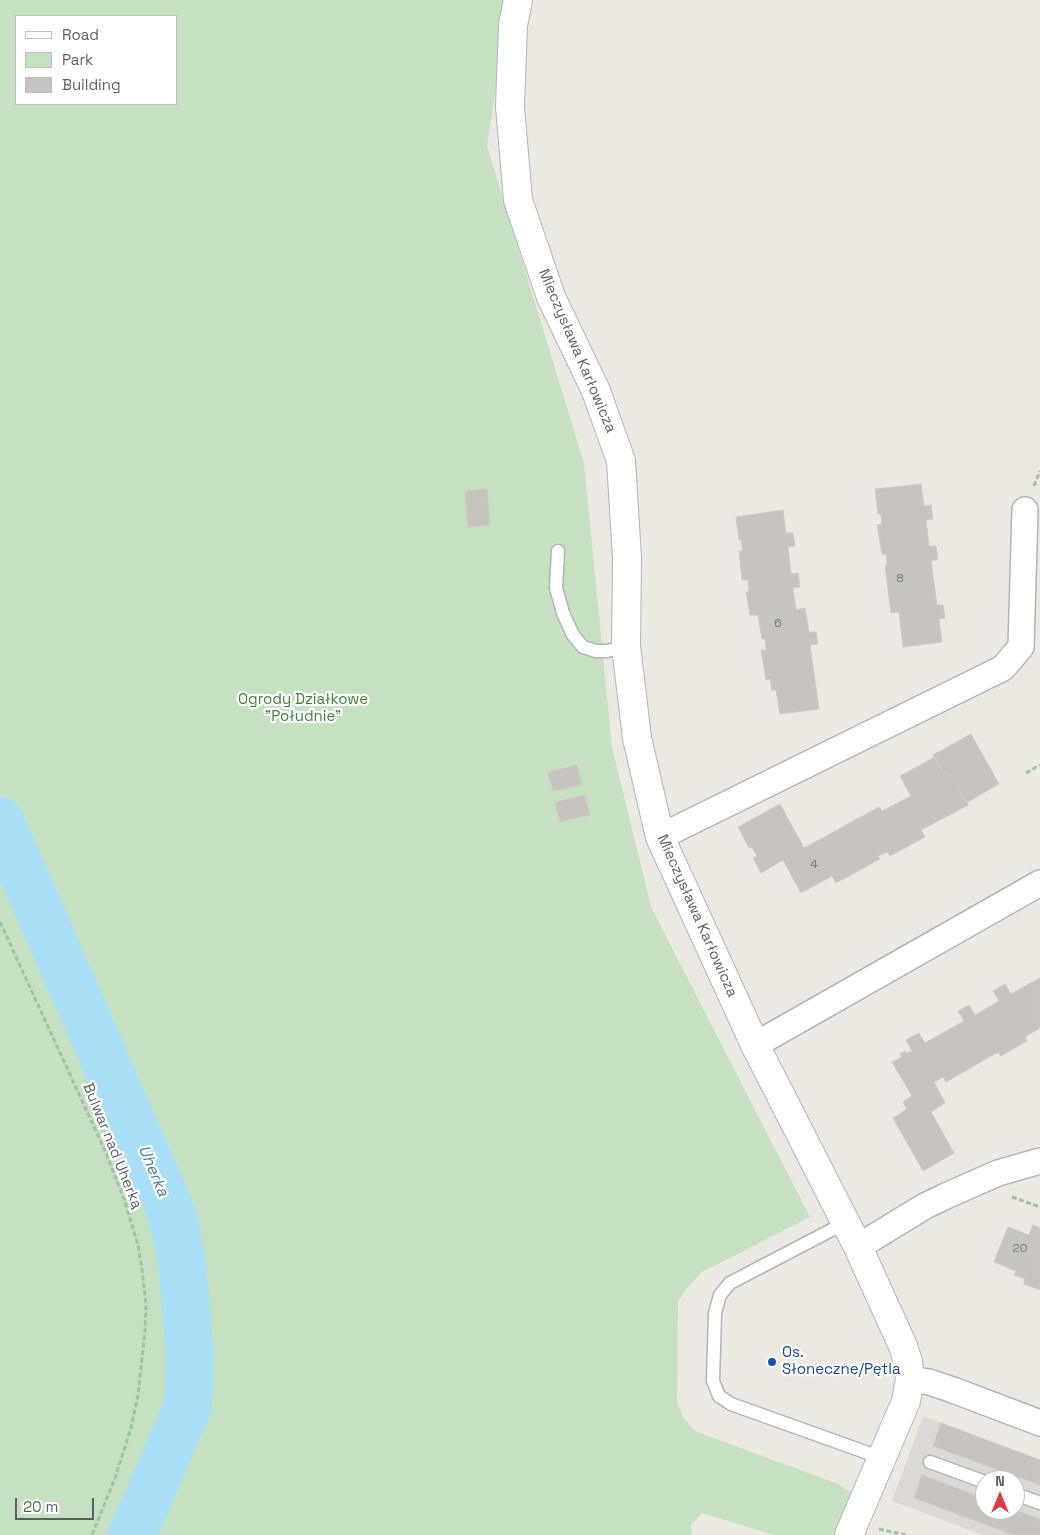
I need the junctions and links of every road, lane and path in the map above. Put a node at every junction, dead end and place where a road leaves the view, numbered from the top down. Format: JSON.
{"nodes":[{"id":1,"x":518,"y":0,"type":"edge"},
{"id":2,"x":1025,"y":510,"type":"dead end"},
{"id":3,"x":558,"y":551,"type":"dead end"},
{"id":4,"x":626,"y":646,"type":"junction"},
{"id":5,"x":1040,"y":765,"type":"edge"},
{"id":6,"x":1026,"y":773,"type":"dead end"},
{"id":7,"x":660,"y":837,"type":"junction"},
{"id":8,"x":1040,"y":882,"type":"edge"},
{"id":9,"x":0,"y":922,"type":"edge"},
{"id":10,"x":755,"y":1045,"type":"junction"},
{"id":11,"x":1040,"y":1162,"type":"edge"},
{"id":12,"x":845,"y":1223,"type":"junction"},
{"id":13,"x":858,"y":1247,"type":"junction"},
{"id":14,"x":910,"y":1379,"type":"junction"},
{"id":15,"x":1040,"y":1423,"type":"edge"},
{"id":16,"x":882,"y":1458,"type":"junction"},
{"id":17,"x":930,"y":1462,"type":"dead end"},
{"id":18,"x":975,"y":1478,"type":"edge"},
{"id":19,"x":1025,"y":1498,"type":"edge"},
{"id":20,"x":1040,"y":1503,"type":"edge"},
{"id":21,"x":92,"y":1535,"type":"edge"},
{"id":22,"x":849,"y":1535,"type":"edge"}],
"edges":[{"from":1,"to":4,"type":"street","name":"Mieczysława Karłowicza"},
{"from":2,"to":7,"type":"street"},
{"from":3,"to":4,"type":"lane"},
{"from":4,"to":7,"type":"street","name":"Mieczysława Karłowicza"},
{"from":5,"to":6,"type":"path"},
{"from":7,"to":10,"type":"street","name":"Mieczysława Karłowicza"},
{"from":8,"to":10,"type":"street"},
{"from":9,"to":21,"type":"path","name":"Bulwar nad Uherką"},
{"from":10,"to":12,"type":"street","name":"Mieczysława Karłowicza"},
{"from":11,"to":13,"type":"street"},
{"from":12,"to":13,"type":"street","name":"Mieczysława Karłowicza"},
{"from":12,"to":16,"type":"lane"},
{"from":13,"to":14,"type":"street","name":"Mieczysława Karłowicza"},
{"from":14,"to":15,"type":"street"},
{"from":14,"to":16,"type":"street"},
{"from":16,"to":22,"type":"street"},
{"from":17,"to":18,"type":"lane"},
{"from":19,"to":20,"type":"lane"}]}
